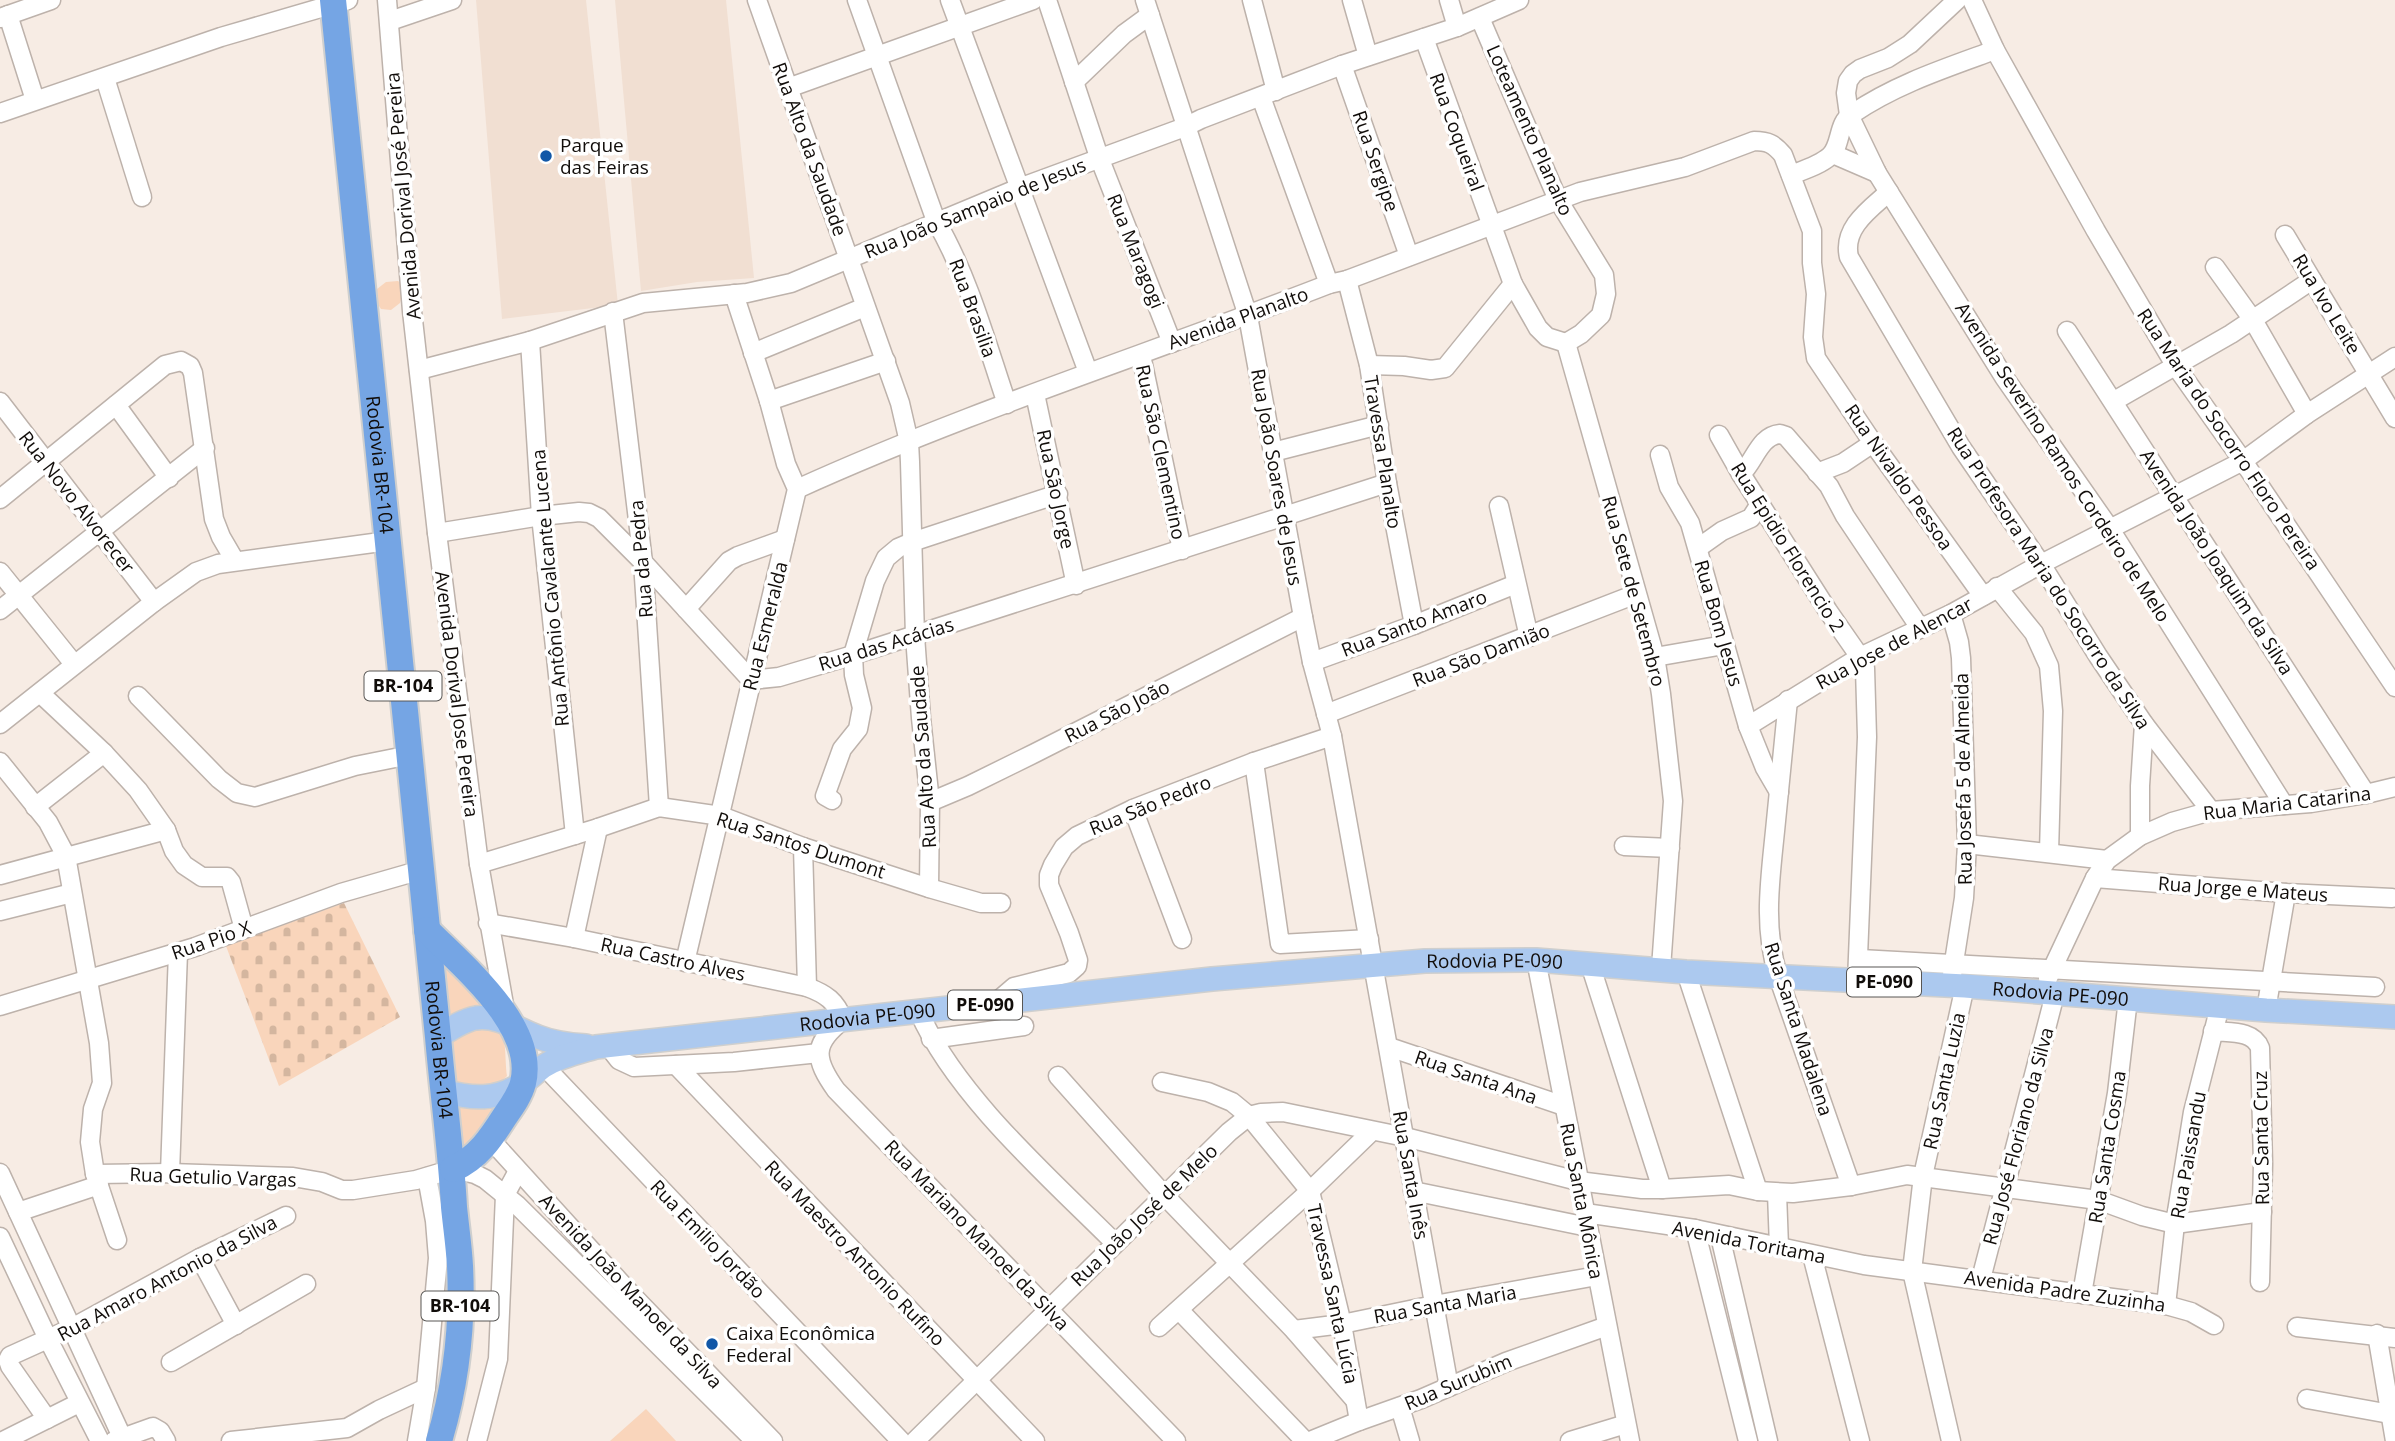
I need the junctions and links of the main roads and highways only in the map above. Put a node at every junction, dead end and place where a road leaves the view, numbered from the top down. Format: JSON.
{"nodes":[{"id":1,"x":338,"y":1,"type":"edge"},
{"id":2,"x":427,"y":930,"type":"junction"},
{"id":3,"x":2395,"y":1017,"type":"edge"},
{"id":4,"x":509,"y":1021,"type":"junction"},
{"id":5,"x":438,"y":1037,"type":"junction"},
{"id":6,"x":602,"y":1046,"type":"junction"},
{"id":7,"x":523,"y":1083,"type":"junction"},
{"id":8,"x":443,"y":1091,"type":"junction"},
{"id":9,"x":453,"y":1169,"type":"junction"},
{"id":10,"x":439,"y":1441,"type":"edge"}],
"edges":[{"from":1,"to":2,"type":"highway","name":"Rodovia BR-104","number":"BR-104"},
{"from":2,"to":4,"type":"highway","name":"Rodovia BR-104"},
{"from":2,"to":5,"type":"highway","name":"Rodovia BR-104","number":"BR-104"},
{"from":3,"to":6,"type":"main road","name":"Rodovia PE-090","number":"PE-090"},
{"from":4,"to":5,"type":"main road","name":"Rodovia PE-090","number":"PE-090"},
{"from":4,"to":6,"type":"main road","name":"Rodovia PE-090","number":"PE-090"},
{"from":4,"to":7,"type":"highway","name":"Rodovia BR-104"},
{"from":5,"to":8,"type":"highway","name":"Rodovia BR-104","number":"BR-104"},
{"from":6,"to":7,"type":"main road","name":"Rodovia PE-090","number":"PE-090"},
{"from":7,"to":8,"type":"main road","name":"Rodovia PE-090","number":"PE-090"},
{"from":7,"to":9,"type":"highway"},
{"from":8,"to":9,"type":"highway","name":"Rodovia BR-104","number":"BR-104"},
{"from":9,"to":10,"type":"highway","name":"Rodovia BR-104","number":"BR-104"}]}
